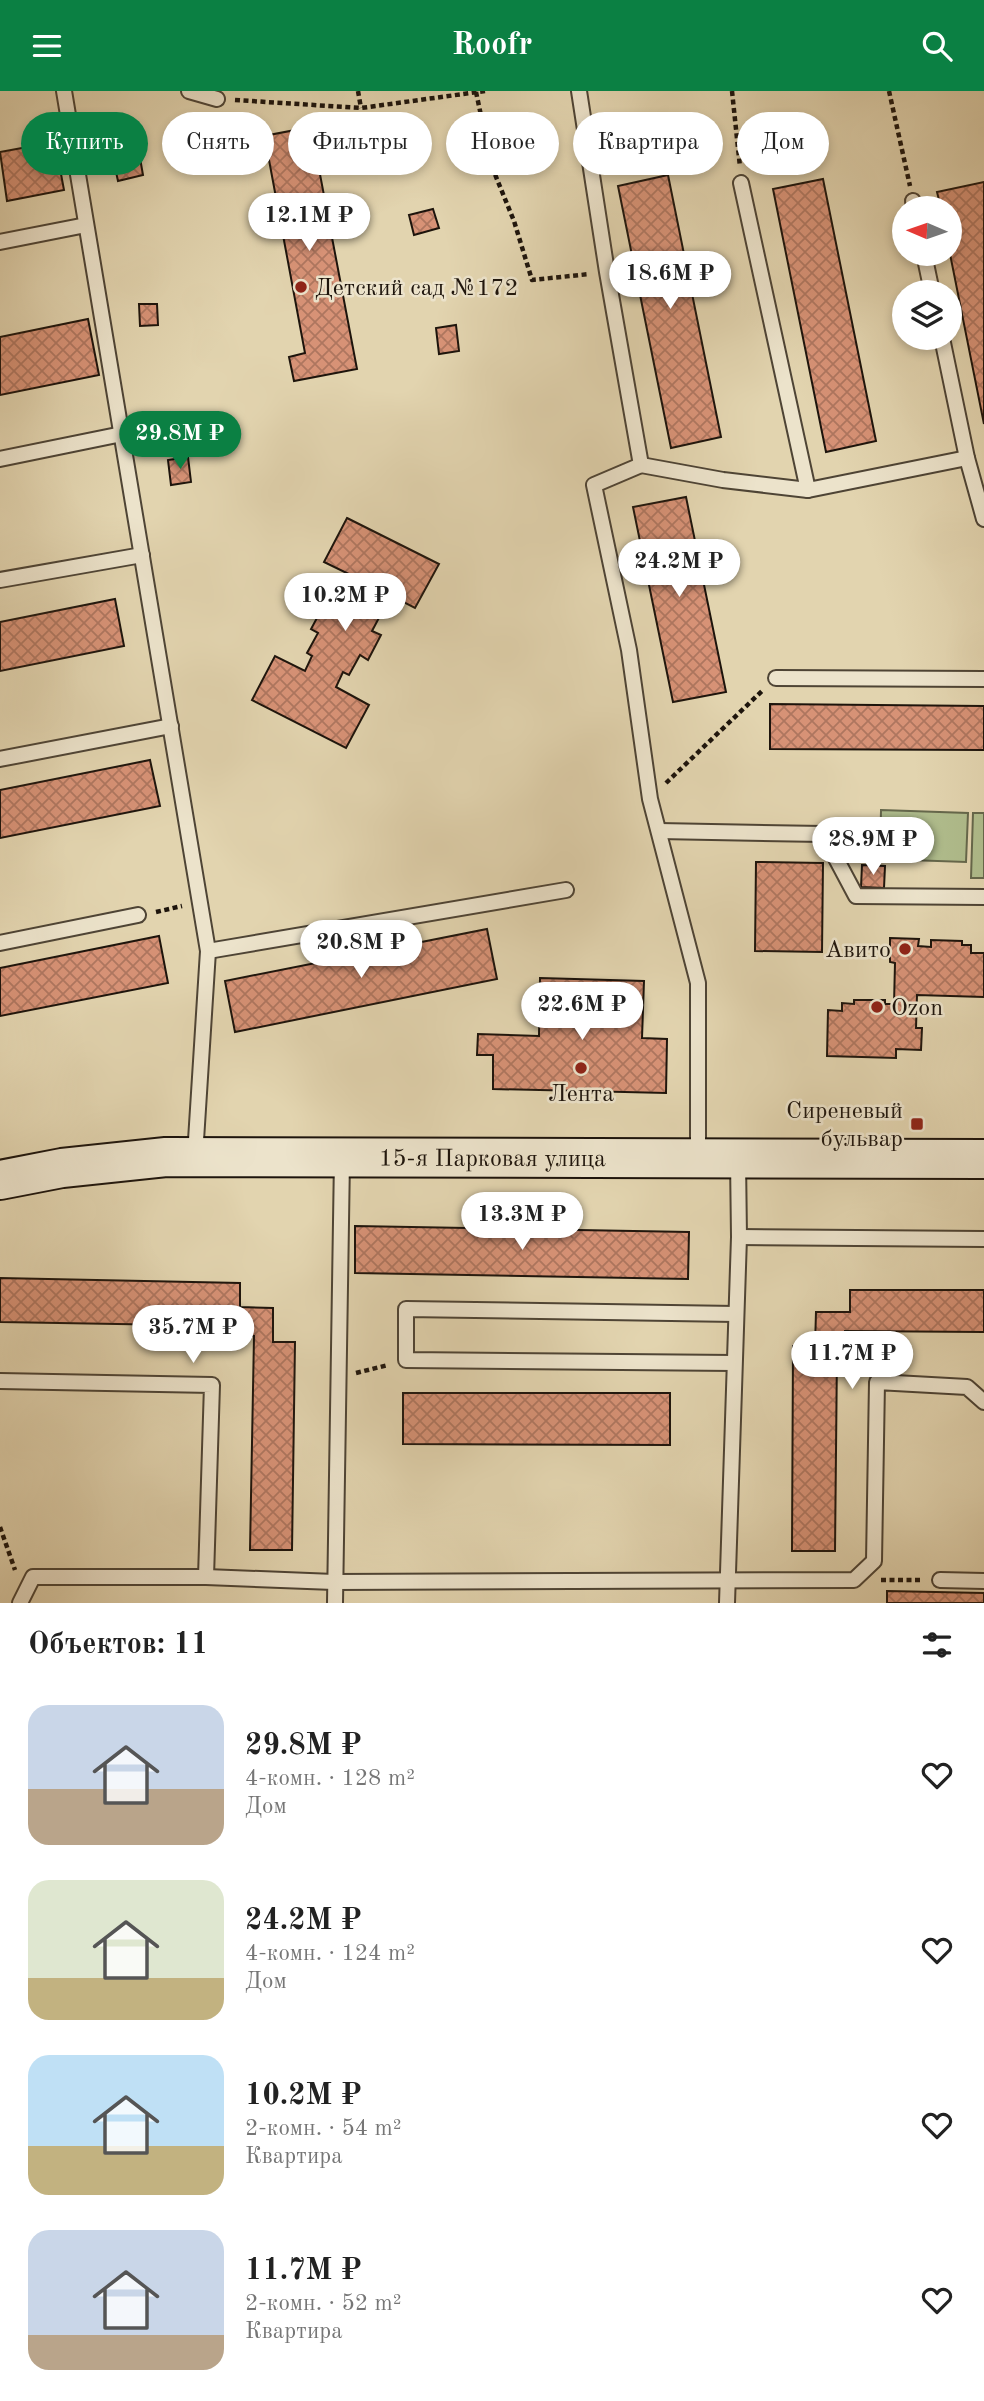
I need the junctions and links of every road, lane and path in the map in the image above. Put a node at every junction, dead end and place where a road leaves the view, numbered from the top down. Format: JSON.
{"nodes":[{"id":1,"x":64,"y":91,"type":"edge"},
{"id":2,"x":189,"y":91,"type":"edge"},
{"id":3,"x":238,"y":91,"type":"edge"},
{"id":4,"x":358,"y":91,"type":"edge"},
{"id":5,"x":485,"y":91,"type":"edge"},
{"id":6,"x":579,"y":91,"type":"edge"},
{"id":7,"x":732,"y":91,"type":"edge"},
{"id":8,"x":889,"y":91,"type":"edge"},
{"id":9,"x":476,"y":92,"type":"edge"},
{"id":10,"x":217,"y":99,"type":"joint"},
{"id":11,"x":240,"y":101,"type":"junction"},
{"id":12,"x":361,"y":108,"type":"junction"},
{"id":13,"x":741,"y":183,"type":"joint"},
{"id":14,"x":912,"y":196,"type":"edge"},
{"id":15,"x":86,"y":225,"type":"junction"},
{"id":16,"x":0,"y":242,"type":"edge"},
{"id":17,"x":607,"y":272,"type":"junction"},
{"id":18,"x":944,"y":350,"type":"edge"},
{"id":19,"x":122,"y":434,"type":"junction"},
{"id":20,"x":967,"y":458,"type":"junction"},
{"id":21,"x":0,"y":459,"type":"edge"},
{"id":22,"x":641,"y":465,"type":"junction"},
{"id":23,"x":808,"y":490,"type":"junction"},
{"id":24,"x":984,"y":519,"type":"edge"},
{"id":25,"x":142,"y":555,"type":"junction"},
{"id":26,"x":0,"y":580,"type":"edge"},
{"id":27,"x":776,"y":678,"type":"joint"},
{"id":28,"x":984,"y":679,"type":"edge"},
{"id":29,"x":171,"y":726,"type":"junction"},
{"id":30,"x":0,"y":759,"type":"edge"},
{"id":31,"x":650,"y":799,"type":"junction"},
{"id":32,"x":659,"y":831,"type":"junction"},
{"id":33,"x":566,"y":890,"type":"dead end"},
{"id":34,"x":984,"y":897,"type":"edge"},
{"id":35,"x":201,"y":903,"type":"junction"},
{"id":36,"x":138,"y":915,"type":"joint"},
{"id":37,"x":0,"y":943,"type":"edge"},
{"id":38,"x":208,"y":951,"type":"junction"},
{"id":39,"x":195,"y":1157,"type":"junction"},
{"id":40,"x":342,"y":1158,"type":"junction"},
{"id":41,"x":698,"y":1158,"type":"junction"},
{"id":42,"x":738,"y":1158,"type":"junction"},
{"id":43,"x":984,"y":1159,"type":"edge"},
{"id":44,"x":0,"y":1180,"type":"edge"},
{"id":45,"x":739,"y":1237,"type":"junction"},
{"id":46,"x":984,"y":1239,"type":"edge"},
{"id":47,"x":736,"y":1314,"type":"junction"},
{"id":48,"x":406,"y":1360,"type":"junction"},
{"id":49,"x":734,"y":1363,"type":"junction"},
{"id":50,"x":338,"y":1378,"type":"junction"},
{"id":51,"x":0,"y":1381,"type":"edge"},
{"id":52,"x":984,"y":1402,"type":"edge"},
{"id":53,"x":0,"y":1527,"type":"edge"},
{"id":54,"x":206,"y":1577,"type":"junction"},
{"id":55,"x":727,"y":1580,"type":"junction"},
{"id":56,"x":854,"y":1580,"type":"junction"},
{"id":57,"x":940,"y":1580,"type":"joint"},
{"id":58,"x":984,"y":1581,"type":"edge"},
{"id":59,"x":334,"y":1582,"type":"junction"},
{"id":60,"x":27,"y":1589,"type":"junction"},
{"id":61,"x":20,"y":1603,"type":"edge"},
{"id":62,"x":321,"y":1603,"type":"edge"},
{"id":63,"x":334,"y":1603,"type":"edge"},
{"id":64,"x":727,"y":1603,"type":"edge"}],
"edges":[{"from":1,"to":15,"type":"lane"},
{"from":2,"to":10,"type":"lane"},
{"from":3,"to":11,"type":"path"},
{"from":4,"to":12,"type":"path"},
{"from":5,"to":9,"type":"path"},
{"from":6,"to":17,"type":"lane"},
{"from":7,"to":13,"type":"path"},
{"from":8,"to":14,"type":"path"},
{"from":9,"to":12,"type":"path"},
{"from":9,"to":17,"type":"path"},
{"from":10,"to":11,"type":"path"},
{"from":11,"to":12,"type":"path"},
{"from":13,"to":23,"type":"lane"},
{"from":15,"to":16,"type":"lane"},
{"from":15,"to":19,"type":"lane"},
{"from":17,"to":22,"type":"lane"},
{"from":18,"to":20,"type":"lane"},
{"from":19,"to":21,"type":"lane"},
{"from":19,"to":25,"type":"lane"},
{"from":20,"to":23,"type":"lane"},
{"from":20,"to":24,"type":"lane"},
{"from":22,"to":23,"type":"lane"},
{"from":22,"to":31,"type":"lane"},
{"from":25,"to":26,"type":"lane"},
{"from":25,"to":29,"type":"lane"},
{"from":27,"to":28,"type":"lane"},
{"from":27,"to":31,"type":"path"},
{"from":29,"to":30,"type":"lane"},
{"from":29,"to":35,"type":"lane"},
{"from":31,"to":32,"type":"lane"},
{"from":32,"to":34,"type":"lane"},
{"from":32,"to":41,"type":"lane"},
{"from":33,"to":38,"type":"lane"},
{"from":35,"to":36,"type":"path"},
{"from":35,"to":38,"type":"lane"},
{"from":36,"to":37,"type":"lane"},
{"from":38,"to":39,"type":"lane"},
{"from":39,"to":40,"type":"street","name":"15-я Парковая улица"},
{"from":39,"to":44,"type":"street","name":"15-я Парковая улица"},
{"from":40,"to":41,"type":"street","name":"15-я Парковая улица"},
{"from":40,"to":50,"type":"lane"},
{"from":41,"to":42,"type":"street","name":"15-я Парковая улица"},
{"from":42,"to":43,"type":"street","name":"15-я Парковая улица"},
{"from":42,"to":45,"type":"lane"},
{"from":45,"to":46,"type":"lane"},
{"from":45,"to":47,"type":"lane"},
{"from":47,"to":48,"type":"lane"},
{"from":47,"to":49,"type":"lane"},
{"from":48,"to":49,"type":"lane"},
{"from":48,"to":50,"type":"path"},
{"from":49,"to":55,"type":"lane"},
{"from":50,"to":59,"type":"lane"},
{"from":51,"to":54,"type":"lane"},
{"from":52,"to":56,"type":"lane"},
{"from":53,"to":60,"type":"path"},
{"from":54,"to":59,"type":"lane"},
{"from":54,"to":60,"type":"lane"},
{"from":55,"to":56,"type":"lane"},
{"from":55,"to":59,"type":"lane"},
{"from":55,"to":64,"type":"lane"},
{"from":56,"to":57,"type":"path"},
{"from":57,"to":58,"type":"lane"},
{"from":59,"to":62,"type":"lane"},
{"from":59,"to":63,"type":"lane"},
{"from":60,"to":61,"type":"lane"}]}
